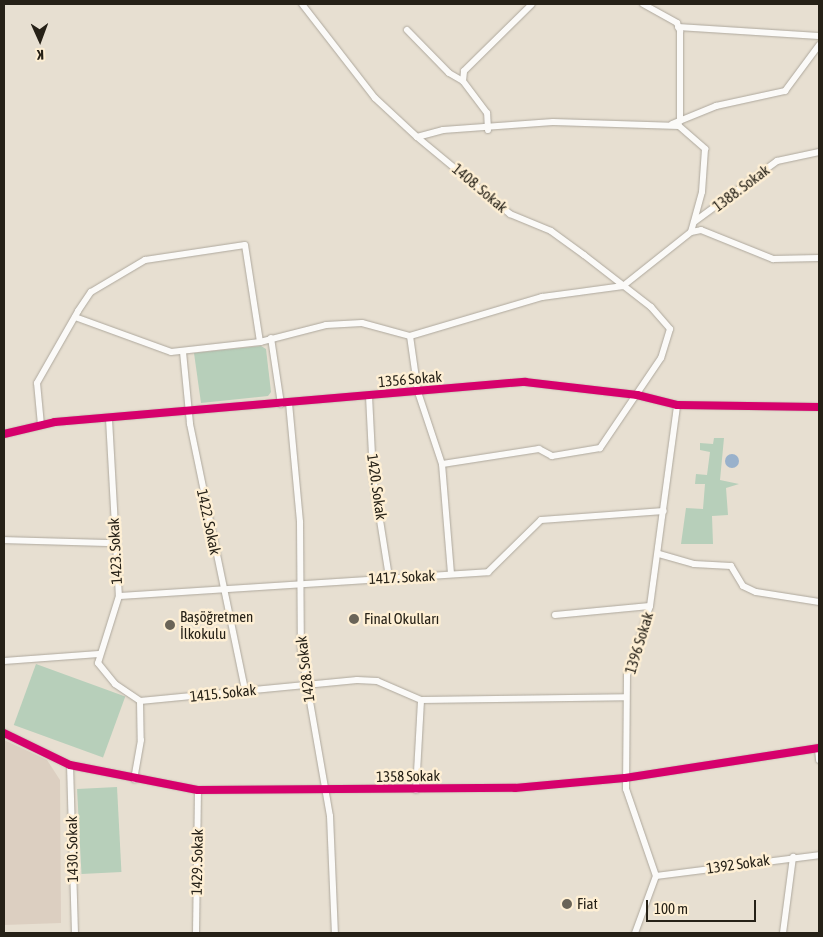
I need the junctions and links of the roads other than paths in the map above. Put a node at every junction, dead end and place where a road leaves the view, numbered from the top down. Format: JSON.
{"nodes":[{"id":1,"x":302,"y":4,"type":"edge"},
{"id":2,"x":532,"y":4,"type":"edge"},
{"id":3,"x":643,"y":4,"type":"edge"},
{"id":4,"x":654,"y":6,"type":"edge"},
{"id":5,"x":678,"y":27,"type":"junction"},
{"id":6,"x":408,"y":30,"type":"dead end"},
{"id":7,"x":819,"y":36,"type":"edge"},
{"id":8,"x":819,"y":45,"type":"edge"},
{"id":9,"x":463,"y":80,"type":"junction"},
{"id":10,"x":680,"y":121,"type":"junction"},
{"id":11,"x":671,"y":125,"type":"junction"},
{"id":12,"x":488,"y":130,"type":"junction"},
{"id":13,"x":417,"y":137,"type":"junction"},
{"id":14,"x":819,"y":152,"type":"edge"},
{"id":15,"x":694,"y":222,"type":"junction"},
{"id":16,"x":691,"y":232,"type":"junction"},
{"id":17,"x":819,"y":258,"type":"edge"},
{"id":18,"x":623,"y":286,"type":"junction"},
{"id":19,"x":75,"y":316,"type":"junction"},
{"id":20,"x":410,"y":336,"type":"junction"},
{"id":21,"x":271,"y":338,"type":"junction"},
{"id":22,"x":260,"y":342,"type":"junction"},
{"id":23,"x":183,"y":352,"type":"junction"},
{"id":24,"x":418,"y":392,"type":"junction"},
{"id":25,"x":637,"y":395,"type":"junction"},
{"id":26,"x":369,"y":396,"type":"junction"},
{"id":27,"x":281,"y":404,"type":"junction"},
{"id":28,"x":289,"y":404,"type":"junction"},
{"id":29,"x":677,"y":405,"type":"junction"},
{"id":30,"x":819,"y":407,"type":"edge"},
{"id":31,"x":190,"y":413,"type":"junction"},
{"id":32,"x":109,"y":419,"type":"junction"},
{"id":33,"x":41,"y":425,"type":"junction"},
{"id":34,"x":4,"y":434,"type":"edge"},
{"id":35,"x":442,"y":464,"type":"junction"},
{"id":36,"x":664,"y":511,"type":"junction"},
{"id":37,"x":4,"y":540,"type":"edge"},
{"id":38,"x":113,"y":543,"type":"junction"},
{"id":39,"x":659,"y":554,"type":"junction"},
{"id":40,"x":451,"y":574,"type":"junction"},
{"id":41,"x":390,"y":577,"type":"junction"},
{"id":42,"x":301,"y":583,"type":"junction"},
{"id":43,"x":223,"y":586,"type":"junction"},
{"id":44,"x":119,"y":596,"type":"junction"},
{"id":45,"x":819,"y":602,"type":"edge"},
{"id":46,"x":650,"y":606,"type":"junction"},
{"id":47,"x":555,"y":615,"type":"dead end"},
{"id":48,"x":99,"y":654,"type":"junction"},
{"id":49,"x":4,"y":661,"type":"edge"},
{"id":50,"x":306,"y":686,"type":"junction"},
{"id":51,"x":245,"y":690,"type":"junction"},
{"id":52,"x":626,"y":697,"type":"junction"},
{"id":53,"x":421,"y":700,"type":"junction"},
{"id":54,"x":140,"y":702,"type":"junction"},
{"id":55,"x":4,"y":733,"type":"edge"},
{"id":56,"x":818,"y":748,"type":"edge"},
{"id":57,"x":819,"y":760,"type":"edge"},
{"id":58,"x":70,"y":765,"type":"junction"},
{"id":59,"x":625,"y":778,"type":"junction"},
{"id":60,"x":134,"y":780,"type":"junction"},
{"id":61,"x":198,"y":790,"type":"junction"},
{"id":62,"x":416,"y":790,"type":"junction"},
{"id":63,"x":325,"y":791,"type":"junction"},
{"id":64,"x":819,"y":855,"type":"edge"},
{"id":65,"x":792,"y":857,"type":"junction"},
{"id":66,"x":656,"y":876,"type":"junction"},
{"id":67,"x":74,"y":933,"type":"edge"},
{"id":68,"x":196,"y":933,"type":"edge"},
{"id":69,"x":336,"y":933,"type":"edge"},
{"id":70,"x":635,"y":933,"type":"edge"},
{"id":71,"x":783,"y":933,"type":"edge"}],
"edges":[{"from":1,"to":13,"type":"street","name":"1408. Sokak"},
{"from":2,"to":9,"type":"street"},
{"from":3,"to":4,"type":"street"},
{"from":4,"to":5,"type":"street"},
{"from":5,"to":7,"type":"street"},
{"from":5,"to":10,"type":"street"},
{"from":6,"to":9,"type":"street"},
{"from":8,"to":10,"type":"street"},
{"from":9,"to":12,"type":"street"},
{"from":10,"to":11,"type":"street"},
{"from":11,"to":12,"type":"street"},
{"from":11,"to":15,"type":"street"},
{"from":12,"to":13,"type":"street"},
{"from":13,"to":18,"type":"street","name":"1408. Sokak"},
{"from":14,"to":15,"type":"street","name":"1388. Sokak"},
{"from":15,"to":16,"type":"street"},
{"from":16,"to":17,"type":"street"},
{"from":16,"to":18,"type":"street"},
{"from":18,"to":20,"type":"street"},
{"from":18,"to":25,"type":"street","name":"1408. Sokak"},
{"from":19,"to":22,"type":"street"},
{"from":19,"to":23,"type":"street"},
{"from":19,"to":33,"type":"street"},
{"from":20,"to":21,"type":"street"},
{"from":20,"to":24,"type":"street"},
{"from":21,"to":22,"type":"street"},
{"from":21,"to":27,"type":"street"},
{"from":22,"to":23,"type":"street"},
{"from":23,"to":31,"type":"street","name":"1422. Sokak"},
{"from":24,"to":25,"type":"street","name":"1356 Sokak"},
{"from":24,"to":26,"type":"street","name":"1356 Sokak"},
{"from":24,"to":35,"type":"street"},
{"from":25,"to":29,"type":"street","name":"1356 Sokak"},
{"from":25,"to":35,"type":"street","name":"1408. Sokak"},
{"from":26,"to":28,"type":"street","name":"1356 Sokak"},
{"from":26,"to":41,"type":"street","name":"1420. Sokak"},
{"from":27,"to":28,"type":"street","name":"1356 Sokak"},
{"from":27,"to":31,"type":"street","name":"1356 Sokak"},
{"from":28,"to":42,"type":"street","name":"1428. Sokak"},
{"from":29,"to":30,"type":"street","name":"1356 Sokak"},
{"from":29,"to":36,"type":"street","name":"1396 Sokak"},
{"from":31,"to":32,"type":"street","name":"1356 Sokak"},
{"from":31,"to":43,"type":"street","name":"1422. Sokak"},
{"from":32,"to":33,"type":"street","name":"1356 Sokak"},
{"from":32,"to":38,"type":"street","name":"1423. Sokak"},
{"from":33,"to":34,"type":"street","name":"1356 Sokak"},
{"from":35,"to":40,"type":"street"},
{"from":36,"to":39,"type":"street","name":"1396 Sokak"},
{"from":36,"to":40,"type":"street","name":"1417. Sokak"},
{"from":37,"to":38,"type":"street"},
{"from":38,"to":44,"type":"street","name":"1423. Sokak"},
{"from":39,"to":45,"type":"street"},
{"from":39,"to":46,"type":"street","name":"1396 Sokak"},
{"from":40,"to":41,"type":"street","name":"1417. Sokak"},
{"from":41,"to":42,"type":"street","name":"1417. Sokak"},
{"from":42,"to":43,"type":"street","name":"1417. Sokak"},
{"from":42,"to":50,"type":"street","name":"1428. Sokak"},
{"from":43,"to":44,"type":"street","name":"1417. Sokak"},
{"from":43,"to":51,"type":"street","name":"1422. Sokak"},
{"from":44,"to":48,"type":"street","name":"1423. Sokak"},
{"from":46,"to":47,"type":"street"},
{"from":46,"to":52,"type":"street","name":"1396 Sokak"},
{"from":48,"to":49,"type":"street"},
{"from":48,"to":54,"type":"street"},
{"from":50,"to":51,"type":"street","name":"1415. Sokak"},
{"from":50,"to":53,"type":"street","name":"1415. Sokak"},
{"from":50,"to":63,"type":"street","name":"1428. Sokak"},
{"from":51,"to":54,"type":"street","name":"1415. Sokak"},
{"from":52,"to":53,"type":"street"},
{"from":52,"to":59,"type":"street","name":"1396 Sokak"},
{"from":53,"to":62,"type":"street"},
{"from":54,"to":60,"type":"street"},
{"from":55,"to":58,"type":"street","name":"1358 Sokak"},
{"from":56,"to":57,"type":"street"},
{"from":56,"to":59,"type":"street","name":"1358 Sokak"},
{"from":58,"to":60,"type":"street","name":"1358 Sokak"},
{"from":58,"to":67,"type":"street","name":"1430. Sokak"},
{"from":59,"to":62,"type":"street","name":"1358 Sokak"},
{"from":59,"to":66,"type":"street","name":"1396 Sokak"},
{"from":60,"to":61,"type":"street","name":"1358 Sokak"},
{"from":61,"to":63,"type":"street","name":"1358 Sokak"},
{"from":61,"to":68,"type":"street","name":"1429. Sokak"},
{"from":62,"to":63,"type":"street","name":"1358 Sokak"},
{"from":63,"to":69,"type":"street","name":"1428. Sokak"},
{"from":64,"to":65,"type":"street","name":"1392 Sokak"},
{"from":65,"to":66,"type":"street","name":"1392 Sokak"},
{"from":65,"to":71,"type":"street"},
{"from":66,"to":70,"type":"street"}]}
